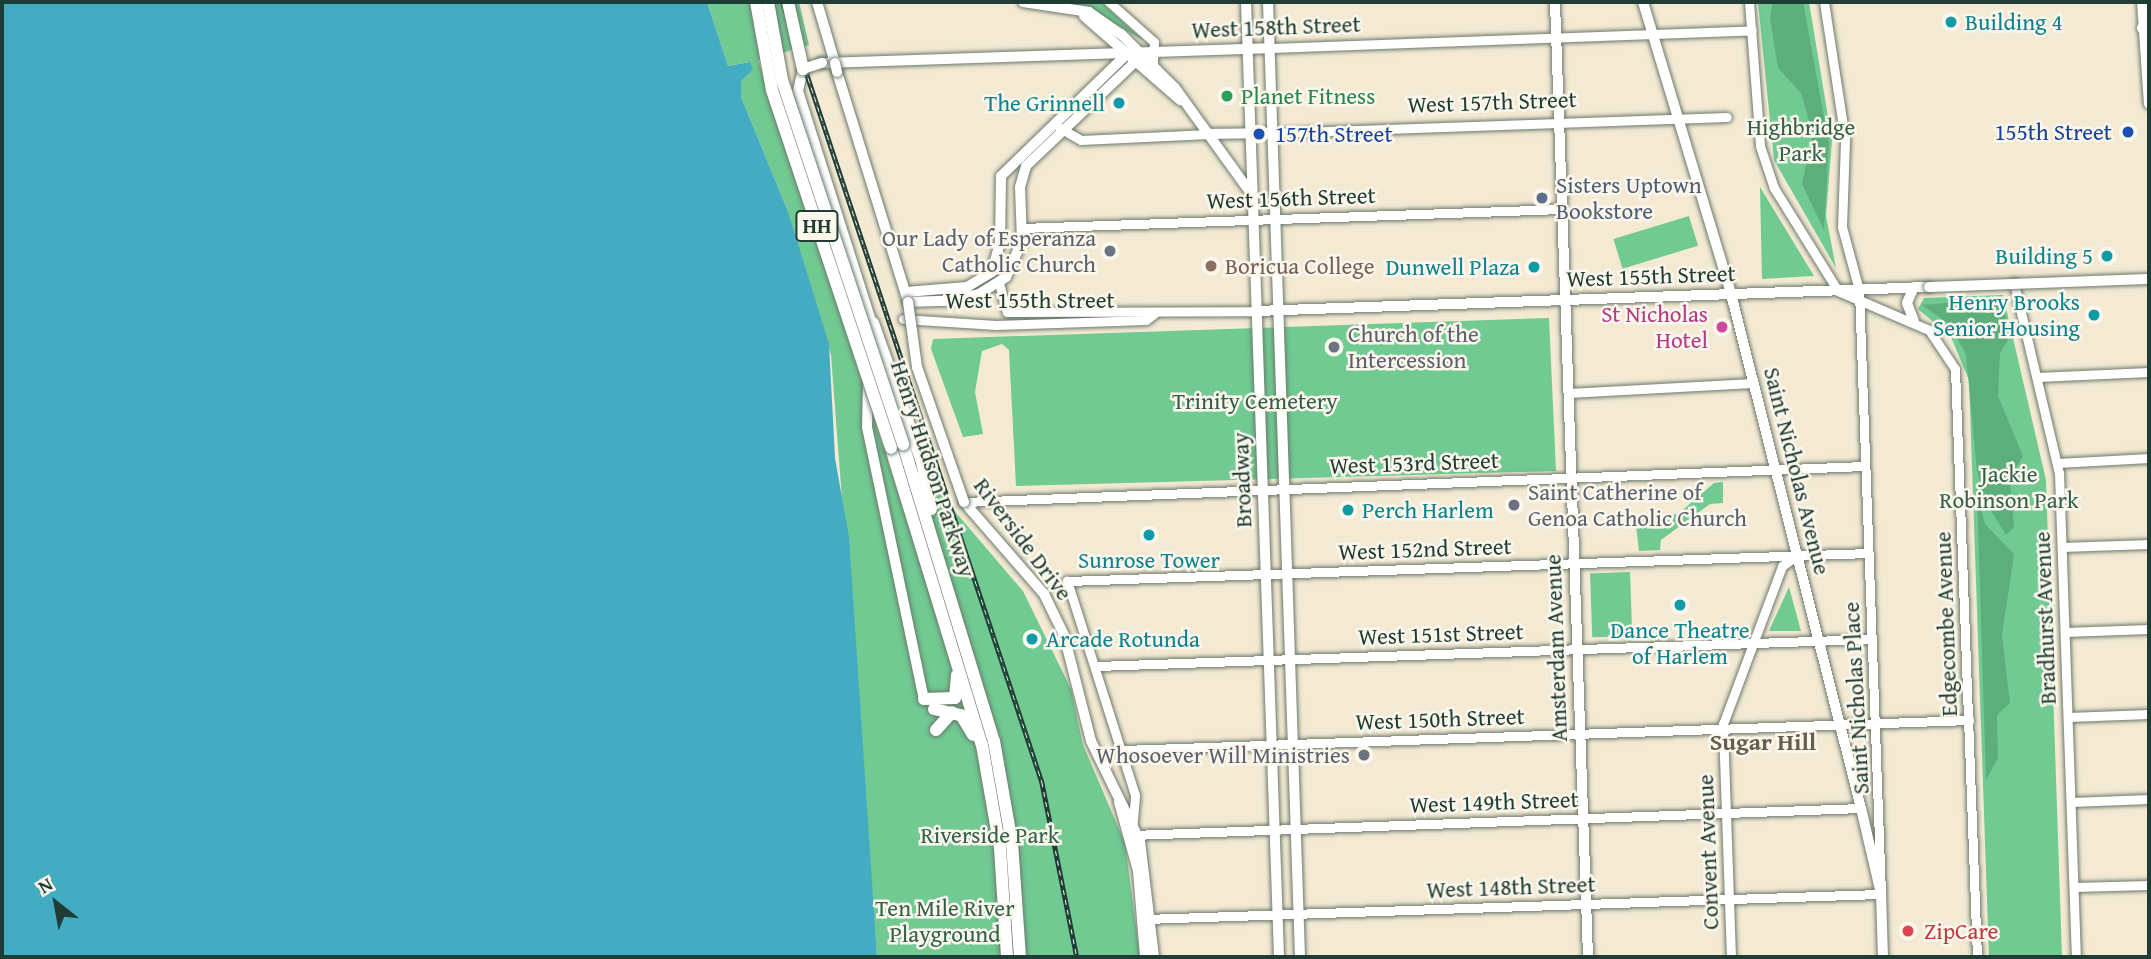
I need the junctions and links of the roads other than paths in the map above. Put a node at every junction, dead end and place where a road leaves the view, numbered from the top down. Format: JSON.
{"nodes":[{"id":1,"x":756,"y":2,"type":"edge"},
{"id":2,"x":768,"y":2,"type":"edge"},
{"id":3,"x":788,"y":2,"type":"edge"},
{"id":4,"x":817,"y":2,"type":"edge"},
{"id":5,"x":1023,"y":2,"type":"edge"},
{"id":6,"x":1109,"y":2,"type":"edge"},
{"id":7,"x":1246,"y":2,"type":"edge"},
{"id":8,"x":1268,"y":2,"type":"edge"},
{"id":9,"x":1555,"y":2,"type":"edge"},
{"id":10,"x":1643,"y":2,"type":"edge"},
{"id":11,"x":1749,"y":2,"type":"edge"},
{"id":12,"x":1824,"y":2,"type":"edge"},
{"id":13,"x":2142,"y":2,"type":"edge"},
{"id":14,"x":2146,"y":27,"type":"edge"},
{"id":15,"x":1752,"y":30,"type":"junction"},
{"id":16,"x":1651,"y":34,"type":"junction"},
{"id":17,"x":1556,"y":38,"type":"junction"},
{"id":18,"x":1248,"y":48,"type":"junction"},
{"id":19,"x":1269,"y":48,"type":"junction"},
{"id":20,"x":1143,"y":57,"type":"junction"},
{"id":21,"x":2147,"y":61,"type":"edge"},
{"id":22,"x":803,"y":69,"type":"junction"},
{"id":23,"x":1182,"y":102,"type":"junction"},
{"id":24,"x":2149,"y":104,"type":"edge"},
{"id":25,"x":1727,"y":117,"type":"dead end"},
{"id":26,"x":1678,"y":119,"type":"junction"},
{"id":27,"x":1559,"y":120,"type":"junction"},
{"id":28,"x":1058,"y":127,"type":"junction"},
{"id":29,"x":1251,"y":133,"type":"junction"},
{"id":30,"x":1272,"y":133,"type":"junction"},
{"id":31,"x":1209,"y":134,"type":"junction"},
{"id":32,"x":1020,"y":187,"type":"junction"},
{"id":33,"x":998,"y":188,"type":"junction"},
{"id":34,"x":1253,"y":197,"type":"junction"},
{"id":35,"x":1562,"y":209,"type":"junction"},
{"id":36,"x":1274,"y":218,"type":"junction"},
{"id":37,"x":1254,"y":219,"type":"junction"},
{"id":38,"x":1021,"y":228,"type":"junction"},
{"id":39,"x":1022,"y":241,"type":"junction"},
{"id":40,"x":1000,"y":242,"type":"junction"},
{"id":41,"x":2149,"y":279,"type":"edge"},
{"id":42,"x":2014,"y":283,"type":"junction"},
{"id":43,"x":999,"y":284,"type":"junction"},
{"id":44,"x":1932,"y":286,"type":"junction"},
{"id":45,"x":1914,"y":287,"type":"junction"},
{"id":46,"x":1859,"y":290,"type":"junction"},
{"id":47,"x":1838,"y":291,"type":"junction"},
{"id":48,"x":1731,"y":294,"type":"junction"},
{"id":49,"x":944,"y":295,"type":"junction"},
{"id":50,"x":907,"y":297,"type":"junction"},
{"id":51,"x":1564,"y":299,"type":"junction"},
{"id":52,"x":1860,"y":303,"type":"junction"},
{"id":53,"x":868,"y":307,"type":"junction"},
{"id":54,"x":1276,"y":310,"type":"junction"},
{"id":55,"x":1256,"y":311,"type":"junction"},
{"id":56,"x":1154,"y":314,"type":"junction"},
{"id":57,"x":903,"y":319,"type":"dead end"},
{"id":58,"x":1914,"y":321,"type":"junction"},
{"id":59,"x":873,"y":323,"type":"junction"},
{"id":60,"x":2149,"y":372,"type":"edge"},
{"id":61,"x":2037,"y":377,"type":"junction"},
{"id":62,"x":1753,"y":383,"type":"junction"},
{"id":63,"x":1568,"y":393,"type":"junction"},
{"id":64,"x":867,"y":427,"type":"junction"},
{"id":65,"x":897,"y":446,"type":"junction"},
{"id":66,"x":2149,"y":458,"type":"edge"},
{"id":67,"x":2057,"y":463,"type":"junction"},
{"id":68,"x":1866,"y":466,"type":"junction"},
{"id":69,"x":1776,"y":470,"type":"junction"},
{"id":70,"x":1571,"y":477,"type":"junction"},
{"id":71,"x":1264,"y":487,"type":"junction"},
{"id":72,"x":1284,"y":487,"type":"junction"},
{"id":73,"x":964,"y":502,"type":"junction"},
{"id":74,"x":934,"y":537,"type":"junction"},
{"id":75,"x":2149,"y":544,"type":"edge"},
{"id":76,"x":2062,"y":547,"type":"junction"},
{"id":77,"x":1869,"y":553,"type":"junction"},
{"id":78,"x":1797,"y":555,"type":"junction"},
{"id":79,"x":1574,"y":564,"type":"junction"},
{"id":80,"x":1266,"y":573,"type":"junction"},
{"id":81,"x":1288,"y":573,"type":"junction"},
{"id":82,"x":1067,"y":581,"type":"joint"},
{"id":83,"x":947,"y":617,"type":"junction"},
{"id":84,"x":2149,"y":629,"type":"edge"},
{"id":85,"x":2064,"y":632,"type":"junction"},
{"id":86,"x":1818,"y":639,"type":"junction"},
{"id":87,"x":1871,"y":639,"type":"junction"},
{"id":88,"x":1753,"y":642,"type":"junction"},
{"id":89,"x":1577,"y":648,"type":"junction"},
{"id":90,"x":1289,"y":659,"type":"junction"},
{"id":91,"x":1270,"y":660,"type":"junction"},
{"id":92,"x":1096,"y":666,"type":"junction"},
{"id":93,"x":924,"y":699,"type":"junction"},
{"id":94,"x":952,"y":712,"type":"junction"},
{"id":95,"x":2149,"y":714,"type":"edge"},
{"id":96,"x":2068,"y":717,"type":"junction"},
{"id":97,"x":1969,"y":720,"type":"junction"},
{"id":98,"x":1876,"y":723,"type":"junction"},
{"id":99,"x":1840,"y":724,"type":"junction"},
{"id":100,"x":1723,"y":729,"type":"junction"},
{"id":101,"x":936,"y":730,"type":"dead end"},
{"id":102,"x":1580,"y":734,"type":"junction"},
{"id":103,"x":1292,"y":743,"type":"junction"},
{"id":104,"x":1272,"y":744,"type":"junction"},
{"id":105,"x":1123,"y":750,"type":"junction"},
{"id":106,"x":988,"y":771,"type":"junction"},
{"id":107,"x":2149,"y":799,"type":"edge"},
{"id":108,"x":2071,"y":802,"type":"junction"},
{"id":109,"x":1861,"y":808,"type":"junction"},
{"id":110,"x":1726,"y":814,"type":"junction"},
{"id":111,"x":1583,"y":818,"type":"junction"},
{"id":112,"x":1295,"y":828,"type":"junction"},
{"id":113,"x":1275,"y":829,"type":"junction"},
{"id":114,"x":1134,"y":832,"type":"junction"},
{"id":115,"x":2149,"y":885,"type":"edge"},
{"id":116,"x":2074,"y":887,"type":"junction"},
{"id":117,"x":1881,"y":894,"type":"junction"},
{"id":118,"x":1729,"y":899,"type":"junction"},
{"id":119,"x":1586,"y":904,"type":"junction"},
{"id":120,"x":1298,"y":914,"type":"junction"},
{"id":121,"x":1278,"y":915,"type":"junction"},
{"id":122,"x":1148,"y":919,"type":"junction"},
{"id":123,"x":1007,"y":957,"type":"edge"},
{"id":124,"x":1020,"y":957,"type":"edge"},
{"id":125,"x":1145,"y":957,"type":"edge"},
{"id":126,"x":1154,"y":957,"type":"edge"},
{"id":127,"x":1279,"y":957,"type":"edge"},
{"id":128,"x":1300,"y":957,"type":"edge"},
{"id":129,"x":1588,"y":957,"type":"edge"},
{"id":130,"x":1731,"y":957,"type":"edge"},
{"id":131,"x":1883,"y":957,"type":"edge"},
{"id":132,"x":1977,"y":957,"type":"edge"},
{"id":133,"x":2076,"y":957,"type":"edge"}],
"edges":[{"from":1,"to":65,"type":"highway","name":"Henry Hudson Parkway","number":"HH","bridge":true},
{"from":2,"to":65,"type":"highway","name":"Henry Hudson Parkway","number":"HH","bridge":true},
{"from":3,"to":22,"type":"highway","bridge":true},
{"from":4,"to":50,"type":"main road","name":"Riverside Drive","bridge":true},
{"from":5,"to":20,"type":"main road"},
{"from":6,"to":20,"type":"street"},
{"from":7,"to":18,"type":"main road","name":"Broadway"},
{"from":8,"to":19,"type":"main road","name":"Broadway"},
{"from":9,"to":17,"type":"main road","name":"Amsterdam Avenue"},
{"from":10,"to":16,"type":"main road","name":"Saint Nicholas Avenue"},
{"from":11,"to":15,"type":"street"},
{"from":12,"to":46,"type":"street","name":"Saint Nicholas Place"},
{"from":13,"to":14,"type":"main road"},
{"from":14,"to":21,"type":"main road"},
{"from":15,"to":16,"type":"street","name":"West 158th Street"},
{"from":15,"to":47,"type":"street"},
{"from":16,"to":17,"type":"street","name":"West 158th Street"},
{"from":16,"to":26,"type":"main road","name":"Saint Nicholas Avenue"},
{"from":17,"to":19,"type":"street","name":"West 158th Street"},
{"from":17,"to":27,"type":"main road","name":"Amsterdam Avenue"},
{"from":18,"to":19,"type":"main road","name":"West 158th Street"},
{"from":18,"to":20,"type":"main road","name":"West 158th Street"},
{"from":18,"to":29,"type":"main road","name":"Broadway"},
{"from":19,"to":30,"type":"main road","name":"Broadway"},
{"from":20,"to":22,"type":"main road","name":"West 158th Street","bridge":true},
{"from":20,"to":23,"type":"main road"},
{"from":20,"to":23,"type":"main road"},
{"from":20,"to":28,"type":"main road"},
{"from":21,"to":24,"type":"main road"},
{"from":22,"to":53,"type":"main road"},
{"from":23,"to":31,"type":"main road"},
{"from":25,"to":26,"type":"street","name":"West 157th Street"},
{"from":26,"to":27,"type":"street","name":"West 157th Street"},
{"from":26,"to":48,"type":"main road","name":"Saint Nicholas Avenue"},
{"from":27,"to":30,"type":"street","name":"West 157th Street"},
{"from":27,"to":35,"type":"main road","name":"Amsterdam Avenue"},
{"from":28,"to":31,"type":"street","name":"West 157th Street"},
{"from":28,"to":32,"type":"main road"},
{"from":28,"to":33,"type":"main road"},
{"from":29,"to":30,"type":"main road","name":"West 157th Street"},
{"from":29,"to":31,"type":"main road","name":"West 157th Street"},
{"from":29,"to":34,"type":"main road","name":"Broadway"},
{"from":30,"to":36,"type":"main road","name":"Broadway"},
{"from":31,"to":34,"type":"main road"},
{"from":32,"to":33,"type":"main road"},
{"from":32,"to":38,"type":"main road"},
{"from":33,"to":40,"type":"main road"},
{"from":34,"to":37,"type":"main road","name":"Broadway"},
{"from":35,"to":36,"type":"street","name":"West 156th Street"},
{"from":35,"to":51,"type":"main road","name":"Amsterdam Avenue"},
{"from":36,"to":37,"type":"street","name":"West 156th Street"},
{"from":36,"to":54,"type":"main road","name":"Broadway"},
{"from":37,"to":38,"type":"street","name":"West 156th Street"},
{"from":37,"to":55,"type":"main road","name":"Broadway"},
{"from":38,"to":39,"type":"main road"},
{"from":39,"to":40,"type":"main road"},
{"from":39,"to":43,"type":"main road"},
{"from":40,"to":49,"type":"main road"},
{"from":41,"to":42,"type":"street"},
{"from":41,"to":44,"type":"main road","name":"West 155th Street","bridge":true},
{"from":42,"to":44,"type":"street"},
{"from":42,"to":61,"type":"street","name":"Bradhurst Avenue"},
{"from":43,"to":49,"type":"main road"},
{"from":43,"to":56,"type":"street","name":"West 155th Street"},
{"from":44,"to":45,"type":"main road","name":"West 155th Street"},
{"from":45,"to":46,"type":"main road","name":"West 155th Street"},
{"from":45,"to":58,"type":"main road"},
{"from":46,"to":47,"type":"main road","name":"West 155th Street"},
{"from":46,"to":52,"type":"street","name":"Saint Nicholas Place"},
{"from":47,"to":48,"type":"main road","name":"West 155th Street"},
{"from":47,"to":52,"type":"street","name":"Edgecombe Avenue"},
{"from":48,"to":51,"type":"main road","name":"West 155th Street"},
{"from":48,"to":62,"type":"main road","name":"Saint Nicholas Avenue"},
{"from":49,"to":50,"type":"main road"},
{"from":50,"to":73,"type":"main road","name":"Riverside Drive","bridge":true},
{"from":51,"to":54,"type":"main road","name":"West 155th Street"},
{"from":51,"to":63,"type":"main road","name":"Amsterdam Avenue"},
{"from":52,"to":58,"type":"street","name":"Edgecombe Avenue"},
{"from":52,"to":68,"type":"street","name":"Saint Nicholas Place"},
{"from":53,"to":59,"type":"main road"},
{"from":53,"to":64,"type":"main road"},
{"from":54,"to":55,"type":"main road","name":"West 155th Street"},
{"from":54,"to":72,"type":"main road","name":"Broadway"},
{"from":55,"to":56,"type":"street","name":"West 155th Street"},
{"from":55,"to":71,"type":"main road","name":"Broadway"},
{"from":56,"to":57,"type":"street","name":"West 155th Street"},
{"from":58,"to":97,"type":"street","name":"Edgecombe Avenue"},
{"from":59,"to":64,"type":"main road"},
{"from":59,"to":74,"type":"highway"},
{"from":60,"to":61,"type":"street"},
{"from":61,"to":67,"type":"street","name":"Bradhurst Avenue"},
{"from":62,"to":63,"type":"street"},
{"from":62,"to":69,"type":"main road","name":"Saint Nicholas Avenue"},
{"from":63,"to":70,"type":"main road","name":"Amsterdam Avenue"},
{"from":64,"to":93,"type":"main road"},
{"from":65,"to":74,"type":"highway","name":"Henry Hudson Parkway","number":"HH"},
{"from":65,"to":83,"type":"highway","name":"Henry Hudson Parkway","number":"HH"},
{"from":66,"to":67,"type":"street"},
{"from":67,"to":76,"type":"street","name":"Bradhurst Avenue"},
{"from":68,"to":69,"type":"street","name":"West 153rd Street"},
{"from":68,"to":77,"type":"street","name":"Saint Nicholas Place"},
{"from":69,"to":70,"type":"street","name":"West 153rd Street"},
{"from":69,"to":78,"type":"main road","name":"Saint Nicholas Avenue"},
{"from":70,"to":72,"type":"street","name":"West 153rd Street"},
{"from":70,"to":79,"type":"main road","name":"Amsterdam Avenue"},
{"from":71,"to":72,"type":"street","name":"West 153rd Street"},
{"from":71,"to":73,"type":"street","name":"West 153rd Street"},
{"from":71,"to":80,"type":"main road","name":"Broadway"},
{"from":72,"to":81,"type":"main road","name":"Broadway"},
{"from":73,"to":114,"type":"main road","name":"Riverside Drive"},
{"from":74,"to":124,"type":"highway","name":"Henry Hudson Parkway","number":"HH"},
{"from":75,"to":76,"type":"street"},
{"from":76,"to":85,"type":"street","name":"Bradhurst Avenue"},
{"from":77,"to":78,"type":"street","name":"West 152nd Street"},
{"from":77,"to":87,"type":"street","name":"Saint Nicholas Place"},
{"from":78,"to":79,"type":"street","name":"West 152nd Street"},
{"from":78,"to":86,"type":"main road","name":"Saint Nicholas Avenue"},
{"from":78,"to":88,"type":"street","name":"Convent Avenue"},
{"from":79,"to":81,"type":"street","name":"West 152nd Street"},
{"from":79,"to":89,"type":"main road","name":"Amsterdam Avenue"},
{"from":80,"to":81,"type":"street","name":"West 152nd Street"},
{"from":80,"to":82,"type":"street","name":"West 152nd Street"},
{"from":80,"to":91,"type":"main road","name":"Broadway"},
{"from":81,"to":90,"type":"main road","name":"Broadway"},
{"from":82,"to":92,"type":"street","name":"Riverside Drive"},
{"from":83,"to":93,"type":"highway"},
{"from":83,"to":106,"type":"highway","name":"Henry Hudson Parkway","number":"HH"},
{"from":84,"to":85,"type":"street"},
{"from":85,"to":96,"type":"street","name":"Bradhurst Avenue"},
{"from":86,"to":87,"type":"street","name":"West 151st Street"},
{"from":86,"to":88,"type":"street","name":"West 151st Street"},
{"from":86,"to":99,"type":"main road","name":"Saint Nicholas Avenue"},
{"from":87,"to":98,"type":"street","name":"Saint Nicholas Place"},
{"from":88,"to":89,"type":"street","name":"West 151st Street"},
{"from":88,"to":100,"type":"street","name":"Convent Avenue"},
{"from":89,"to":90,"type":"street","name":"West 151st Street"},
{"from":89,"to":102,"type":"main road","name":"Amsterdam Avenue"},
{"from":90,"to":91,"type":"street","name":"West 151st Street"},
{"from":90,"to":103,"type":"main road","name":"Broadway"},
{"from":91,"to":92,"type":"street","name":"West 151st Street"},
{"from":91,"to":104,"type":"main road","name":"Broadway"},
{"from":92,"to":105,"type":"street","name":"Riverside Drive"},
{"from":93,"to":94,"type":"highway"},
{"from":94,"to":101,"type":"highway"},
{"from":94,"to":106,"type":"highway"},
{"from":95,"to":96,"type":"street"},
{"from":96,"to":108,"type":"street","name":"Bradhurst Avenue"},
{"from":97,"to":98,"type":"street","name":"West 150th Street"},
{"from":97,"to":132,"type":"street","name":"Edgecombe Avenue"},
{"from":98,"to":99,"type":"street","name":"West 150th Street"},
{"from":98,"to":117,"type":"street","name":"Saint Nicholas Place"},
{"from":99,"to":100,"type":"street","name":"West 150th Street"},
{"from":99,"to":109,"type":"main road","name":"Saint Nicholas Avenue"},
{"from":100,"to":102,"type":"street","name":"West 150th Street"},
{"from":100,"to":110,"type":"street","name":"Convent Avenue"},
{"from":102,"to":103,"type":"street","name":"West 150th Street"},
{"from":102,"to":111,"type":"main road","name":"Amsterdam Avenue"},
{"from":103,"to":104,"type":"street","name":"West 150th Street"},
{"from":103,"to":112,"type":"main road","name":"Broadway"},
{"from":104,"to":105,"type":"street","name":"West 150th Street"},
{"from":104,"to":113,"type":"main road","name":"Broadway"},
{"from":105,"to":114,"type":"street","name":"Riverside Drive"},
{"from":106,"to":123,"type":"highway","name":"Henry Hudson Parkway","number":"HH"},
{"from":107,"to":108,"type":"street"},
{"from":108,"to":116,"type":"street","name":"Bradhurst Avenue"},
{"from":109,"to":110,"type":"street","name":"West 149th Street"},
{"from":109,"to":117,"type":"main road","name":"Saint Nicholas Avenue"},
{"from":110,"to":111,"type":"street","name":"West 149th Street"},
{"from":110,"to":118,"type":"street","name":"Convent Avenue"},
{"from":111,"to":112,"type":"street","name":"West 149th Street"},
{"from":111,"to":119,"type":"main road","name":"Amsterdam Avenue"},
{"from":112,"to":113,"type":"street","name":"West 149th Street"},
{"from":112,"to":120,"type":"main road","name":"Broadway"},
{"from":113,"to":114,"type":"street","name":"West 149th Street"},
{"from":113,"to":121,"type":"main road","name":"Broadway"},
{"from":114,"to":122,"type":"main road","name":"Riverside Drive"},
{"from":115,"to":116,"type":"street"},
{"from":116,"to":133,"type":"street","name":"Bradhurst Avenue"},
{"from":117,"to":118,"type":"street","name":"West 148th Street"},
{"from":117,"to":131,"type":"main road","name":"Saint Nicholas Avenue"},
{"from":118,"to":119,"type":"street","name":"West 148th Street"},
{"from":118,"to":130,"type":"street","name":"Convent Avenue"},
{"from":119,"to":120,"type":"street","name":"West 148th Street"},
{"from":119,"to":129,"type":"main road","name":"Amsterdam Avenue"},
{"from":120,"to":121,"type":"street","name":"West 148th Street"},
{"from":120,"to":128,"type":"main road","name":"Broadway"},
{"from":121,"to":122,"type":"street","name":"West 148th Street"},
{"from":121,"to":127,"type":"main road","name":"Broadway"},
{"from":122,"to":125,"type":"main road","name":"Riverside Drive"},
{"from":122,"to":126,"type":"main road","name":"Riverside Drive"}]}
